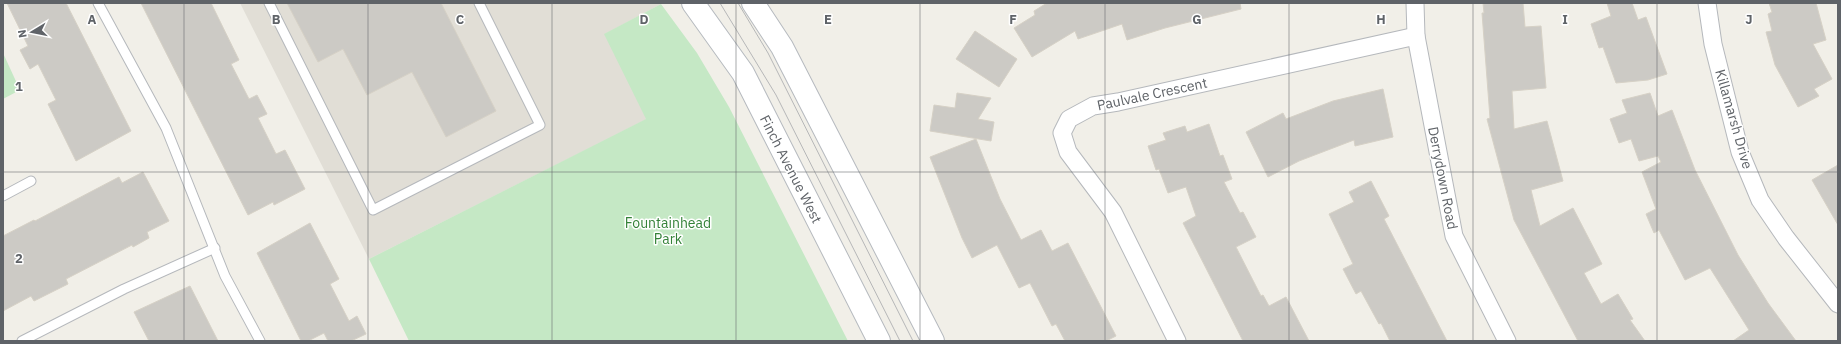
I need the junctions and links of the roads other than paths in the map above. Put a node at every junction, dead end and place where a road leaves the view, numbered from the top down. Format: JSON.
{"nodes":[{"id":1,"x":98,"y":3,"type":"edge"},
{"id":2,"x":269,"y":3,"type":"edge"},
{"id":3,"x":479,"y":3,"type":"edge"},
{"id":4,"x":693,"y":3,"type":"edge"},
{"id":5,"x":753,"y":3,"type":"edge"},
{"id":6,"x":1415,"y":3,"type":"edge"},
{"id":7,"x":1707,"y":3,"type":"edge"},
{"id":8,"x":1416,"y":36,"type":"junction"},
{"id":9,"x":31,"y":181,"type":"dead end"},
{"id":10,"x":3,"y":196,"type":"edge"},
{"id":11,"x":215,"y":248,"type":"junction"},
{"id":12,"x":1838,"y":304,"type":"edge"},
{"id":13,"x":22,"y":341,"type":"edge"},
{"id":14,"x":260,"y":341,"type":"edge"},
{"id":15,"x":879,"y":341,"type":"edge"},
{"id":16,"x":933,"y":341,"type":"edge"},
{"id":17,"x":1177,"y":341,"type":"edge"},
{"id":18,"x":1507,"y":341,"type":"edge"}],
"edges":[{"from":1,"to":11,"type":"lane"},
{"from":2,"to":3,"type":"lane"},
{"from":4,"to":15,"type":"main road","name":"Finch Avenue West"},
{"from":5,"to":16,"type":"main road"},
{"from":6,"to":8,"type":"street","name":"Derrydown Road"},
{"from":7,"to":12,"type":"street","name":"Killamarsh Drive"},
{"from":8,"to":17,"type":"street","name":"Paulvale Crescent"},
{"from":8,"to":18,"type":"street","name":"Derrydown Road"},
{"from":9,"to":10,"type":"lane"},
{"from":11,"to":13,"type":"lane"},
{"from":11,"to":14,"type":"lane"}]}
